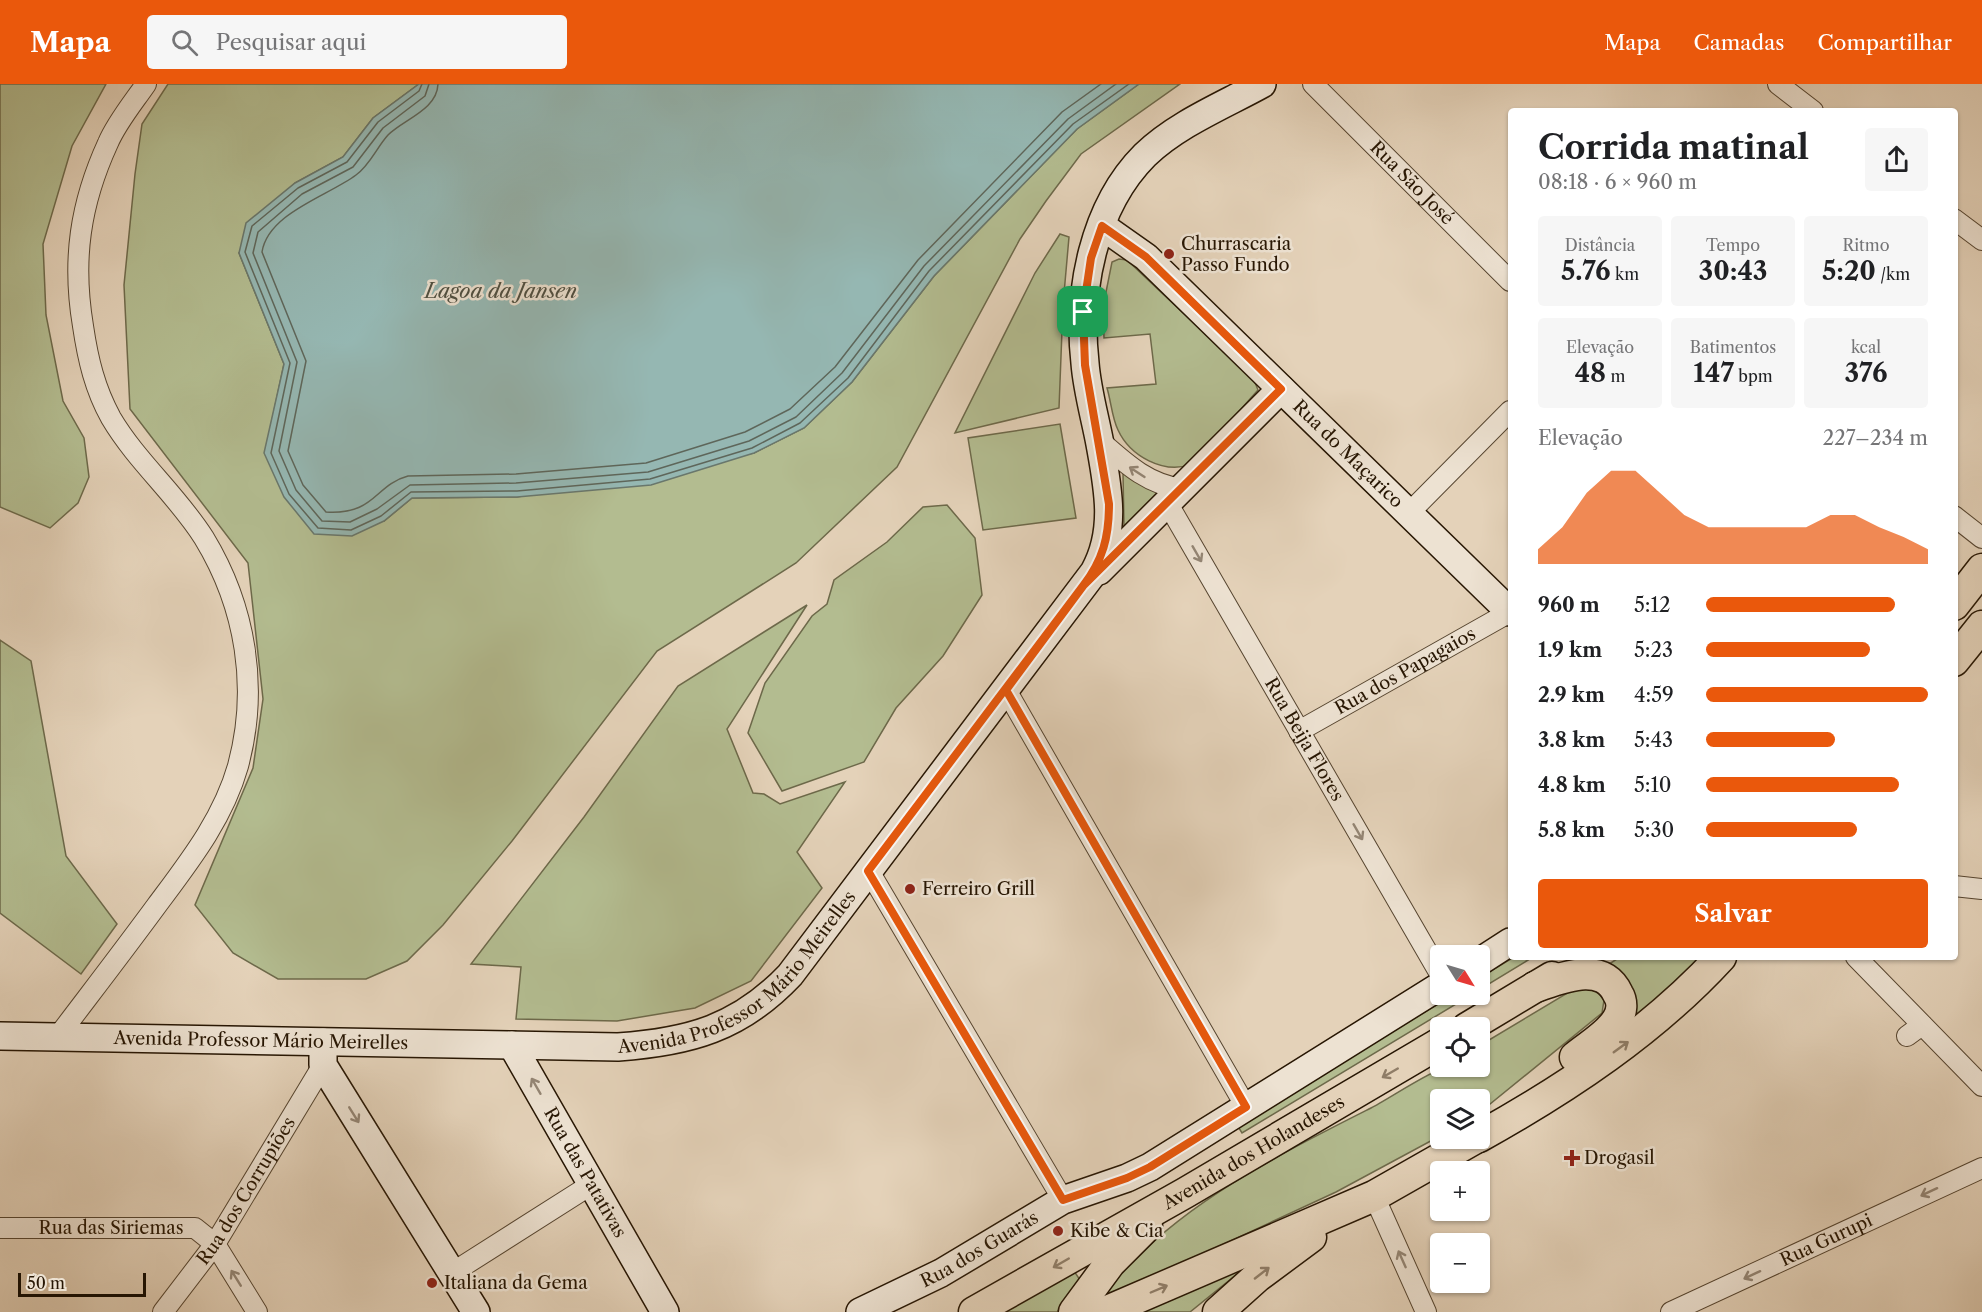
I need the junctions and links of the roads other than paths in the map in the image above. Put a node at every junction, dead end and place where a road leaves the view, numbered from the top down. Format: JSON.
{"nodes":[{"id":1,"x":146,"y":84,"type":"edge"},
{"id":2,"x":1262,"y":84,"type":"edge"},
{"id":3,"x":1312,"y":84,"type":"edge"},
{"id":4,"x":1778,"y":84,"type":"edge"},
{"id":5,"x":1804,"y":108,"type":"edge"},
{"id":6,"x":1958,"y":222,"type":"edge"},
{"id":7,"x":1102,"y":226,"type":"junction"},
{"id":8,"x":1982,"y":240,"type":"edge"},
{"id":9,"x":1508,"y":278,"type":"edge"},
{"id":10,"x":1281,"y":389,"type":"junction"},
{"id":11,"x":1508,"y":413,"type":"edge"},
{"id":12,"x":1100,"y":440,"type":"junction"},
{"id":13,"x":1175,"y":496,"type":"junction"},
{"id":14,"x":1409,"y":513,"type":"junction"},
{"id":15,"x":1958,"y":519,"type":"edge"},
{"id":16,"x":1982,"y":538,"type":"edge"},
{"id":17,"x":1982,"y":569,"type":"edge"},
{"id":18,"x":1083,"y":586,"type":"junction"},
{"id":19,"x":1958,"y":600,"type":"edge"},
{"id":20,"x":1508,"y":610,"type":"edge"},
{"id":21,"x":1508,"y":613,"type":"edge"},
{"id":22,"x":1982,"y":626,"type":"edge"},
{"id":23,"x":1958,"y":656,"type":"edge"},
{"id":24,"x":1006,"y":690,"type":"junction"},
{"id":25,"x":1299,"y":731,"type":"junction"},
{"id":26,"x":868,"y":871,"type":"junction"},
{"id":27,"x":1508,"y":943,"type":"edge"},
{"id":28,"x":1490,"y":955,"type":"edge"},
{"id":29,"x":1430,"y":957,"type":"edge"},
{"id":30,"x":1554,"y":960,"type":"edge"},
{"id":31,"x":1578,"y":960,"type":"edge"},
{"id":32,"x":1858,"y":960,"type":"edge"},
{"id":33,"x":1721,"y":962,"type":"edge"},
{"id":34,"x":1535,"y":987,"type":"junction"},
{"id":35,"x":1430,"y":992,"type":"edge"},
{"id":36,"x":1485,"y":1017,"type":"edge"},
{"id":37,"x":0,"y":1036,"type":"edge"},
{"id":38,"x":56,"y":1039,"type":"junction"},
{"id":39,"x":512,"y":1045,"type":"junction"},
{"id":40,"x":1430,"y":1049,"type":"edge"},
{"id":41,"x":324,"y":1053,"type":"junction"},
{"id":42,"x":1982,"y":1086,"type":"edge"},
{"id":43,"x":1246,"y":1107,"type":"junction"},
{"id":44,"x":1490,"y":1128,"type":"edge"},
{"id":45,"x":1490,"y":1131,"type":"edge"},
{"id":46,"x":1458,"y":1149,"type":"edge"},
{"id":47,"x":1982,"y":1168,"type":"edge"},
{"id":48,"x":592,"y":1184,"type":"junction"},
{"id":49,"x":1185,"y":1193,"type":"junction"},
{"id":50,"x":1374,"y":1196,"type":"junction"},
{"id":51,"x":1063,"y":1200,"type":"junction"},
{"id":52,"x":0,"y":1228,"type":"edge"},
{"id":53,"x":215,"y":1244,"type":"junction"},
{"id":54,"x":452,"y":1273,"type":"junction"},
{"id":55,"x":666,"y":1308,"type":"edge"},
{"id":56,"x":163,"y":1312,"type":"edge"},
{"id":57,"x":257,"y":1312,"type":"edge"},
{"id":58,"x":476,"y":1312,"type":"edge"},
{"id":59,"x":860,"y":1312,"type":"edge"},
{"id":60,"x":974,"y":1312,"type":"edge"},
{"id":61,"x":1074,"y":1312,"type":"edge"},
{"id":62,"x":1105,"y":1312,"type":"edge"},
{"id":63,"x":1218,"y":1312,"type":"edge"},
{"id":64,"x":1426,"y":1312,"type":"edge"},
{"id":65,"x":1671,"y":1312,"type":"edge"}],
"edges":[{"from":1,"to":38,"type":"street"},
{"from":2,"to":7,"type":"street","name":"Avenida Professor Mário Meirelles"},
{"from":3,"to":9,"type":"street","name":"Rua São José"},
{"from":4,"to":5,"type":"street"},
{"from":6,"to":8,"type":"street"},
{"from":7,"to":10,"type":"street","name":"Rua do Maçarico"},
{"from":7,"to":12,"type":"street","name":"Avenida Professor Mário Meirelles"},
{"from":10,"to":13,"type":"street"},
{"from":10,"to":14,"type":"street","name":"Rua do Maçarico"},
{"from":11,"to":14,"type":"street"},
{"from":13,"to":12,"type":"street","one_way":true},
{"from":12,"to":18,"type":"street","name":"Avenida Professor Mário Meirelles"},
{"from":13,"to":18,"type":"street"},
{"from":13,"to":25,"type":"street","name":"Rua Beija Flores","one_way":true},
{"from":14,"to":20,"type":"street","name":"Rua do Maçarico"},
{"from":15,"to":16,"type":"street"},
{"from":17,"to":19,"type":"main road"},
{"from":18,"to":24,"type":"street","name":"Avenida Professor Mário Meirelles"},
{"from":21,"to":25,"type":"street","name":"Rua dos Papagaios"},
{"from":22,"to":23,"type":"main road"},
{"from":24,"to":26,"type":"street","name":"Avenida Professor Mário Meirelles"},
{"from":24,"to":43,"type":"street"},
{"from":25,"to":29,"type":"street","name":"Rua Beija Flores","one_way":true},
{"from":26,"to":39,"type":"street","name":"Avenida Professor Mário Meirelles"},
{"from":26,"to":51,"type":"street"},
{"from":27,"to":28,"type":"street"},
{"from":30,"to":34,"type":"main road"},
{"from":31,"to":34,"type":"main road"},
{"from":32,"to":42,"type":"street"},
{"from":45,"to":33,"type":"main road","one_way":true},
{"from":34,"to":36,"type":"main road"},
{"from":34,"to":44,"type":"main road"},
{"from":35,"to":43,"type":"street","name":"Rua dos Guarás"},
{"from":37,"to":38,"type":"street","name":"Avenida Professor Mário Meirelles"},
{"from":38,"to":41,"type":"street","name":"Avenida Professor Mário Meirelles"},
{"from":39,"to":41,"type":"street","name":"Avenida Professor Mário Meirelles"},
{"from":48,"to":39,"type":"street","name":"Rua das Patativas","one_way":true},
{"from":40,"to":49,"type":"main road","name":"Avenida dos Holandeses","one_way":true},
{"from":41,"to":53,"type":"street","name":"Rua dos Corrupiões"},
{"from":41,"to":54,"type":"street","one_way":true},
{"from":43,"to":51,"type":"street","name":"Rua dos Guarás"},
{"from":46,"to":50,"type":"main road"},
{"from":47,"to":65,"type":"street","name":"Rua Gurupi","one_way":true},
{"from":48,"to":54,"type":"street"},
{"from":48,"to":55,"type":"street","name":"Rua das Patativas"},
{"from":49,"to":60,"type":"main road","name":"Avenida dos Holandeses","one_way":true},
{"from":49,"to":61,"type":"main road"},
{"from":62,"to":50,"type":"main road","one_way":true},
{"from":63,"to":50,"type":"main road","one_way":true},
{"from":64,"to":50,"type":"street","one_way":true},
{"from":51,"to":59,"type":"street","name":"Rua dos Guarás"},
{"from":52,"to":53,"type":"street","name":"Rua das Siriemas"},
{"from":53,"to":56,"type":"street","name":"Rua dos Corrupiões"},
{"from":57,"to":53,"type":"street","one_way":true},
{"from":54,"to":58,"type":"street"}]}
